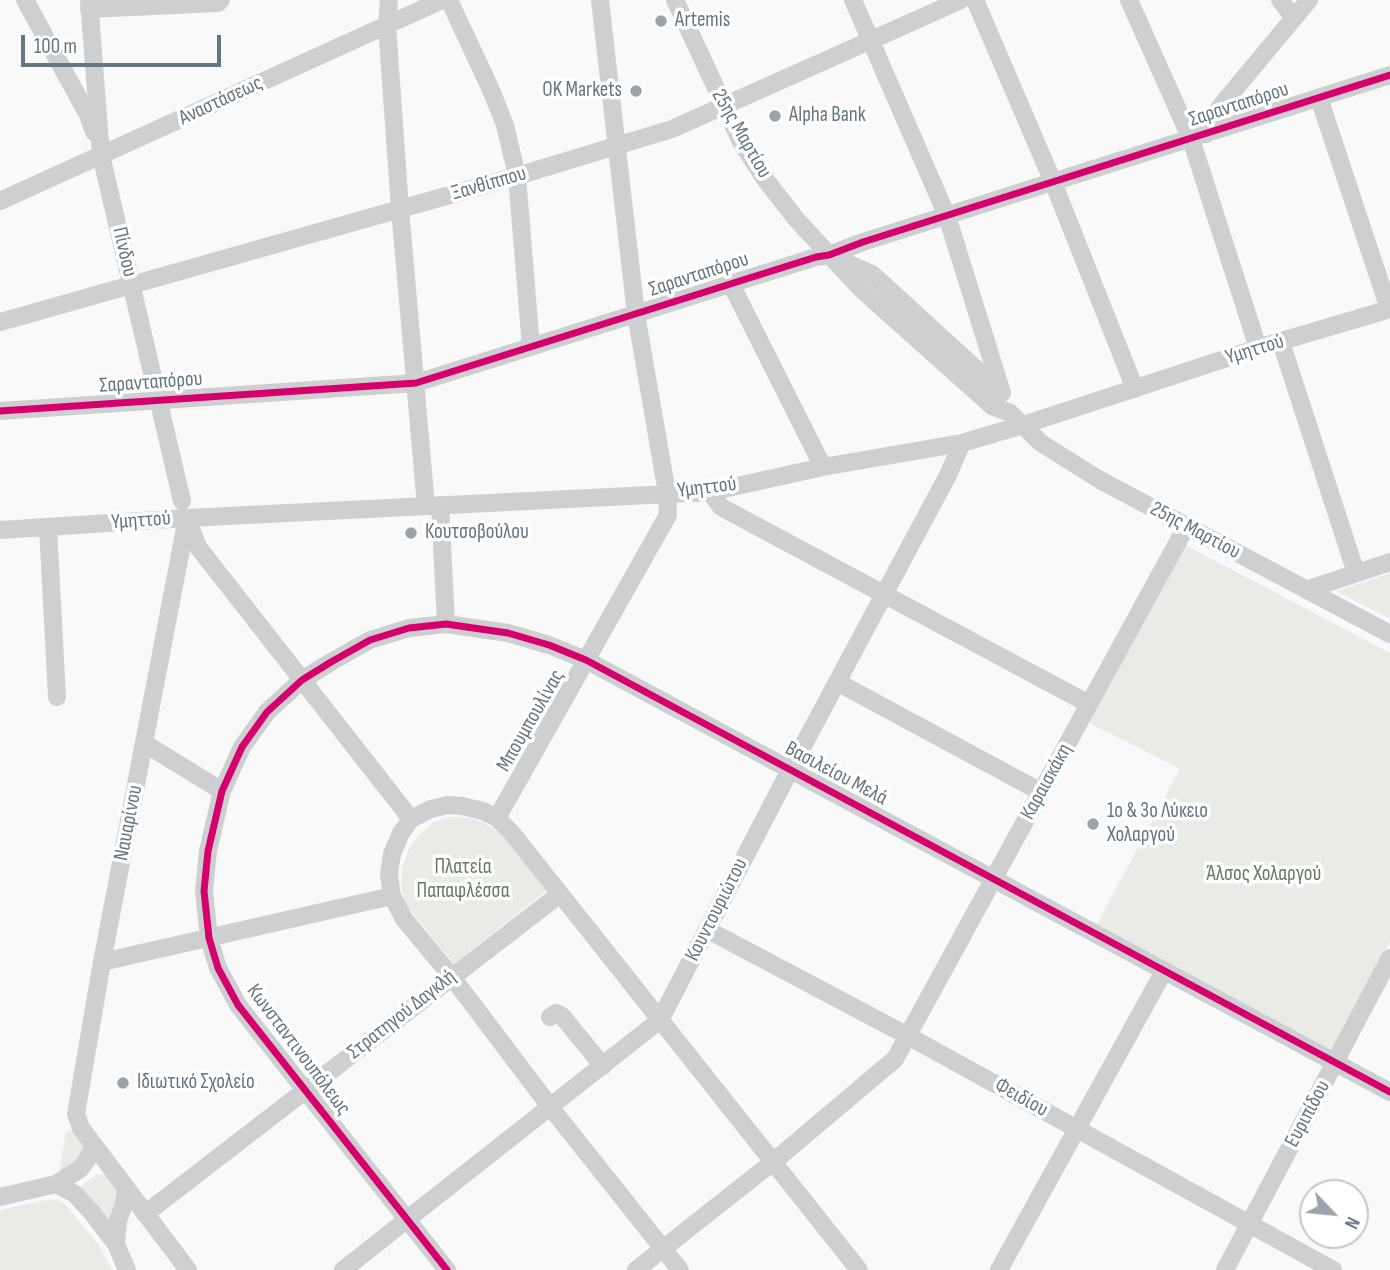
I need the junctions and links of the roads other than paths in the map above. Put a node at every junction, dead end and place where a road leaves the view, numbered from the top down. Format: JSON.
{"nodes":[{"id":1,"x":24,"y":0,"type":"edge"},
{"id":2,"x":221,"y":0,"type":"edge"},
{"id":3,"x":389,"y":0,"type":"edge"},
{"id":4,"x":442,"y":0,"type":"edge"},
{"id":5,"x":449,"y":0,"type":"edge"},
{"id":6,"x":600,"y":0,"type":"edge"},
{"id":7,"x":675,"y":0,"type":"edge"},
{"id":8,"x":853,"y":0,"type":"edge"},
{"id":9,"x":961,"y":0,"type":"edge"},
{"id":10,"x":975,"y":0,"type":"edge"},
{"id":11,"x":1129,"y":0,"type":"edge"},
{"id":12,"x":1280,"y":0,"type":"edge"},
{"id":13,"x":1309,"y":0,"type":"edge"},
{"id":14,"x":89,"y":5,"type":"edge"},
{"id":15,"x":1294,"y":18,"type":"junction"},
{"id":16,"x":387,"y":25,"type":"junction"},
{"id":17,"x":871,"y":40,"type":"junction"},
{"id":18,"x":1390,"y":75,"type":"edge"},
{"id":19,"x":1319,"y":98,"type":"junction"},
{"id":20,"x":722,"y":106,"type":"junction"},
{"id":21,"x":1198,"y":136,"type":"junction"},
{"id":22,"x":616,"y":146,"type":"junction"},
{"id":23,"x":101,"y":155,"type":"junction"},
{"id":24,"x":517,"y":176,"type":"junction"},
{"id":25,"x":1053,"y":182,"type":"junction"},
{"id":26,"x":0,"y":201,"type":"edge"},
{"id":27,"x":400,"y":209,"type":"junction"},
{"id":28,"x":947,"y":216,"type":"junction"},
{"id":29,"x":829,"y":256,"type":"junction"},
{"id":30,"x":731,"y":284,"type":"junction"},
{"id":31,"x":132,"y":285,"type":"junction"},
{"id":32,"x":1390,"y":309,"type":"edge"},
{"id":33,"x":636,"y":314,"type":"junction"},
{"id":34,"x":0,"y":322,"type":"edge"},
{"id":35,"x":1280,"y":342,"type":"junction"},
{"id":36,"x":531,"y":347,"type":"junction"},
{"id":37,"x":1258,"y":348,"type":"junction"},
{"id":38,"x":416,"y":383,"type":"junction"},
{"id":39,"x":1135,"y":389,"type":"junction"},
{"id":40,"x":1002,"y":393,"type":"junction"},
{"id":41,"x":157,"y":400,"type":"junction"},
{"id":42,"x":0,"y":411,"type":"edge"},
{"id":43,"x":1016,"y":419,"type":"junction"},
{"id":44,"x":962,"y":443,"type":"junction"},
{"id":45,"x":824,"y":467,"type":"junction"},
{"id":46,"x":710,"y":492,"type":"junction"},
{"id":47,"x":667,"y":493,"type":"junction"},
{"id":48,"x":433,"y":505,"type":"junction"},
{"id":49,"x":184,"y":510,"type":"junction"},
{"id":50,"x":48,"y":527,"type":"junction"},
{"id":51,"x":1186,"y":527,"type":"junction"},
{"id":52,"x":0,"y":530,"type":"edge"},
{"id":53,"x":1390,"y":562,"type":"edge"},
{"id":54,"x":1356,"y":573,"type":"junction"},
{"id":55,"x":1306,"y":590,"type":"junction"},
{"id":56,"x":884,"y":595,"type":"junction"},
{"id":57,"x":446,"y":624,"type":"junction"},
{"id":58,"x":1390,"y":634,"type":"edge"},
{"id":59,"x":586,"y":660,"type":"junction"},
{"id":60,"x":302,"y":680,"type":"junction"},
{"id":61,"x":837,"y":682,"type":"junction"},
{"id":62,"x":57,"y":697,"type":"dead end"},
{"id":63,"x":1089,"y":704,"type":"junction"},
{"id":64,"x":144,"y":743,"type":"junction"},
{"id":65,"x":790,"y":769,"type":"junction"},
{"id":66,"x":222,"y":791,"type":"junction"},
{"id":67,"x":1041,"y":792,"type":"junction"},
{"id":68,"x":497,"y":818,"type":"junction"},
{"id":69,"x":411,"y":819,"type":"junction"},
{"id":70,"x":994,"y":879,"type":"junction"},
{"id":71,"x":560,"y":894,"type":"junction"},
{"id":72,"x":392,"y":896,"type":"junction"},
{"id":73,"x":708,"y":930,"type":"junction"},
{"id":74,"x":209,"y":938,"type":"junction"},
{"id":75,"x":1390,"y":958,"type":"edge"},
{"id":76,"x":102,"y":962,"type":"junction"},
{"id":77,"x":1164,"y":971,"type":"junction"},
{"id":78,"x":452,"y":977,"type":"junction"},
{"id":79,"x":550,"y":1017,"type":"dead end"},
{"id":80,"x":660,"y":1020,"type":"junction"},
{"id":81,"x":908,"y":1036,"type":"junction"},
{"id":82,"x":1335,"y":1063,"type":"junction"},
{"id":83,"x":603,"y":1066,"type":"junction"},
{"id":84,"x":304,"y":1091,"type":"junction"},
{"id":85,"x":1390,"y":1092,"type":"edge"},
{"id":86,"x":551,"y":1108,"type":"junction"},
{"id":87,"x":1077,"y":1129,"type":"junction"},
{"id":88,"x":93,"y":1146,"type":"junction"},
{"id":89,"x":773,"y":1162,"type":"junction"},
{"id":90,"x":112,"y":1170,"type":"junction"},
{"id":91,"x":56,"y":1184,"type":"junction"},
{"id":92,"x":126,"y":1190,"type":"junction"},
{"id":93,"x":75,"y":1194,"type":"junction"},
{"id":94,"x":0,"y":1197,"type":"edge"},
{"id":95,"x":141,"y":1209,"type":"junction"},
{"id":96,"x":408,"y":1220,"type":"junction"},
{"id":97,"x":1250,"y":1224,"type":"junction"},
{"id":98,"x":116,"y":1244,"type":"junction"},
{"id":99,"x":663,"y":1249,"type":"junction"},
{"id":100,"x":127,"y":1270,"type":"edge"},
{"id":101,"x":188,"y":1270,"type":"edge"},
{"id":102,"x":343,"y":1270,"type":"edge"},
{"id":103,"x":447,"y":1270,"type":"edge"},
{"id":104,"x":636,"y":1270,"type":"edge"},
{"id":105,"x":680,"y":1270,"type":"edge"},
{"id":106,"x":859,"y":1270,"type":"edge"},
{"id":107,"x":999,"y":1270,"type":"edge"},
{"id":108,"x":1225,"y":1270,"type":"edge"},
{"id":109,"x":1333,"y":1270,"type":"edge"}],
"edges":[{"from":1,"to":23,"type":"street"},
{"from":2,"to":14,"type":"street"},
{"from":3,"to":16,"type":"street"},
{"from":4,"to":16,"type":"street","name":"Αναστάσεως"},
{"from":5,"to":24,"type":"street"},
{"from":6,"to":22,"type":"street","name":"Μπουμπουλίνας"},
{"from":7,"to":20,"type":"street","name":"25ης Μαρτίου"},
{"from":8,"to":17,"type":"street"},
{"from":9,"to":17,"type":"street","name":"Ξανθίππου"},
{"from":10,"to":25,"type":"street"},
{"from":11,"to":21,"type":"street"},
{"from":12,"to":15,"type":"street"},
{"from":13,"to":15,"type":"street"},
{"from":14,"to":23,"type":"street","name":"Πίνδου"},
{"from":15,"to":21,"type":"street"},
{"from":16,"to":23,"type":"street","name":"Αναστάσεως"},
{"from":16,"to":27,"type":"street"},
{"from":17,"to":20,"type":"street","name":"Ξανθίππου"},
{"from":17,"to":28,"type":"street"},
{"from":18,"to":19,"type":"street","name":"Σαρανταπόρου"},
{"from":19,"to":21,"type":"street","name":"Σαρανταπόρου"},
{"from":19,"to":32,"type":"street"},
{"from":20,"to":22,"type":"street","name":"Ξανθίππου"},
{"from":20,"to":29,"type":"street","name":"25ης Μαρτίου"},
{"from":21,"to":25,"type":"street","name":"Σαρανταπόρου"},
{"from":21,"to":37,"type":"street"},
{"from":22,"to":24,"type":"street","name":"Ξανθίππου"},
{"from":22,"to":33,"type":"street","name":"Μπουμπουλίνας"},
{"from":23,"to":26,"type":"street","name":"Αναστάσεως"},
{"from":23,"to":31,"type":"street","name":"Πίνδου"},
{"from":24,"to":27,"type":"street","name":"Ξανθίππου"},
{"from":24,"to":36,"type":"street"},
{"from":25,"to":28,"type":"street","name":"Σαρανταπόρου"},
{"from":25,"to":39,"type":"street"},
{"from":27,"to":31,"type":"street","name":"Ξανθίππου"},
{"from":27,"to":38,"type":"street"},
{"from":28,"to":29,"type":"street","name":"Σαρανταπόρου"},
{"from":28,"to":40,"type":"street"},
{"from":29,"to":30,"type":"street","name":"Σαρανταπόρου"},
{"from":29,"to":40,"type":"street","name":"25ης Μαρτίου"},
{"from":29,"to":43,"type":"street","name":"25ης Μαρτίου"},
{"from":30,"to":33,"type":"street","name":"Σαρανταπόρου"},
{"from":30,"to":45,"type":"street"},
{"from":31,"to":34,"type":"street","name":"Ξανθίππου"},
{"from":31,"to":41,"type":"street","name":"Πίνδου"},
{"from":32,"to":35,"type":"street","name":"Υμηττού"},
{"from":33,"to":36,"type":"street","name":"Σαρανταπόρου"},
{"from":33,"to":47,"type":"street","name":"Μπουμπουλίνας"},
{"from":35,"to":37,"type":"street","name":"Υμηττού"},
{"from":35,"to":54,"type":"street"},
{"from":36,"to":38,"type":"street","name":"Σαρανταπόρου"},
{"from":37,"to":39,"type":"street","name":"Υμηττού"},
{"from":38,"to":41,"type":"street","name":"Σαρανταπόρου"},
{"from":38,"to":48,"type":"street"},
{"from":39,"to":43,"type":"street","name":"Υμηττού"},
{"from":40,"to":43,"type":"street","name":"25ης Μαρτίου"},
{"from":41,"to":42,"type":"street","name":"Σαρανταπόρου"},
{"from":41,"to":49,"type":"street","name":"Πίνδου"},
{"from":43,"to":44,"type":"street","name":"Υμηττού"},
{"from":43,"to":51,"type":"street","name":"25ης Μαρτίου"},
{"from":44,"to":45,"type":"street","name":"Υμηττού"},
{"from":44,"to":56,"type":"street","name":"Κουντουριώτου"},
{"from":45,"to":46,"type":"street","name":"Υμηττού"},
{"from":46,"to":47,"type":"street","name":"Υμηττού"},
{"from":46,"to":56,"type":"street"},
{"from":47,"to":48,"type":"street","name":"Υμηττού"},
{"from":47,"to":59,"type":"street","name":"Μπουμπουλίνας"},
{"from":48,"to":49,"type":"street","name":"Υμηττού"},
{"from":48,"to":57,"type":"street"},
{"from":49,"to":50,"type":"street","name":"Υμηττού"},
{"from":49,"to":60,"type":"street","name":"Πίνδου"},
{"from":49,"to":64,"type":"street","name":"Ναυαρίνου"},
{"from":50,"to":52,"type":"street","name":"Υμηττού"},
{"from":50,"to":62,"type":"street"},
{"from":51,"to":55,"type":"street","name":"25ης Μαρτίου"},
{"from":51,"to":63,"type":"street","name":"Καραισκάκη"},
{"from":53,"to":54,"type":"street"},
{"from":54,"to":55,"type":"street"},
{"from":55,"to":58,"type":"street","name":"25ης Μαρτίου"},
{"from":56,"to":61,"type":"street","name":"Κουντουριώτου"},
{"from":56,"to":63,"type":"street"},
{"from":57,"to":59,"type":"street","name":"Βασιλείου Μελά"},
{"from":57,"to":60,"type":"street","name":"Βασιλείου Μελά"},
{"from":59,"to":65,"type":"street","name":"Βασιλείου Μελά"},
{"from":59,"to":68,"type":"street","name":"Μπουμπουλίνας"},
{"from":60,"to":66,"type":"street","name":"Κωνσταντινουπόλεως"},
{"from":60,"to":69,"type":"street","name":"Πίνδου"},
{"from":61,"to":65,"type":"street","name":"Κουντουριώτου"},
{"from":61,"to":67,"type":"street"},
{"from":63,"to":67,"type":"street","name":"Καραισκάκη"},
{"from":64,"to":66,"type":"street"},
{"from":64,"to":76,"type":"street","name":"Ναυαρίνου"},
{"from":65,"to":70,"type":"street","name":"Βασιλείου Μελά"},
{"from":65,"to":73,"type":"street","name":"Κουντουριώτου"},
{"from":66,"to":74,"type":"street","name":"Κωνσταντινουπόλεως"},
{"from":67,"to":70,"type":"street","name":"Καραισκάκη"},
{"from":68,"to":69,"type":"street"},
{"from":68,"to":71,"type":"street"},
{"from":69,"to":72,"type":"street"},
{"from":70,"to":77,"type":"street","name":"Βασιλείου Μελά"},
{"from":70,"to":81,"type":"street","name":"Καραισκάκη"},
{"from":71,"to":78,"type":"street","name":"Στρατηγού Δαγκλή"},
{"from":71,"to":80,"type":"street"},
{"from":72,"to":74,"type":"street"},
{"from":72,"to":78,"type":"street"},
{"from":73,"to":80,"type":"street","name":"Κουντουριώτου"},
{"from":73,"to":81,"type":"street","name":"Φειδίου"},
{"from":74,"to":76,"type":"street"},
{"from":74,"to":84,"type":"street","name":"Κωνσταντινουπόλεως"},
{"from":75,"to":82,"type":"street","name":"Ευριπίδου"},
{"from":76,"to":88,"type":"street","name":"Ναυαρίνου"},
{"from":77,"to":82,"type":"street","name":"Βασιλείου Μελά"},
{"from":77,"to":87,"type":"street"},
{"from":78,"to":84,"type":"street","name":"Στρατηγού Δαγκλή"},
{"from":78,"to":86,"type":"street"},
{"from":79,"to":83,"type":"street"},
{"from":80,"to":83,"type":"street","name":"Κουντουριώτου"},
{"from":80,"to":89,"type":"street"},
{"from":81,"to":87,"type":"street","name":"Φειδίου"},
{"from":81,"to":89,"type":"street","name":"Καραισκάκη"},
{"from":82,"to":85,"type":"street","name":"Βασιλείου Μελά"},
{"from":82,"to":97,"type":"street","name":"Ευριπίδου"},
{"from":83,"to":86,"type":"street","name":"Κουντουριώτου"},
{"from":84,"to":95,"type":"street","name":"Στρατηγού Δαγκλή"},
{"from":84,"to":96,"type":"street","name":"Κωνσταντινουπόλεως"},
{"from":86,"to":96,"type":"street","name":"Κουντουριώτου"},
{"from":86,"to":99,"type":"street"},
{"from":87,"to":97,"type":"street","name":"Φειδίου"},
{"from":87,"to":107,"type":"street"},
{"from":88,"to":90,"type":"street"},
{"from":88,"to":91,"type":"street"},
{"from":89,"to":99,"type":"street","name":"Καραισκάκη"},
{"from":89,"to":106,"type":"street"},
{"from":90,"to":92,"type":"street"},
{"from":90,"to":93,"type":"street"},
{"from":91,"to":93,"type":"street"},
{"from":91,"to":94,"type":"street"},
{"from":92,"to":95,"type":"street"},
{"from":92,"to":98,"type":"street"},
{"from":93,"to":98,"type":"street"},
{"from":95,"to":101,"type":"street"},
{"from":96,"to":102,"type":"street","name":"Κουντουριώτου"},
{"from":96,"to":103,"type":"street","name":"Κωνσταντινουπόλεως"},
{"from":97,"to":108,"type":"street","name":"Ευριπίδου"},
{"from":97,"to":109,"type":"street","name":"Φειδίου"},
{"from":98,"to":100,"type":"street"},
{"from":99,"to":104,"type":"street","name":"Καραισκάκη"},
{"from":99,"to":105,"type":"street"}]}
